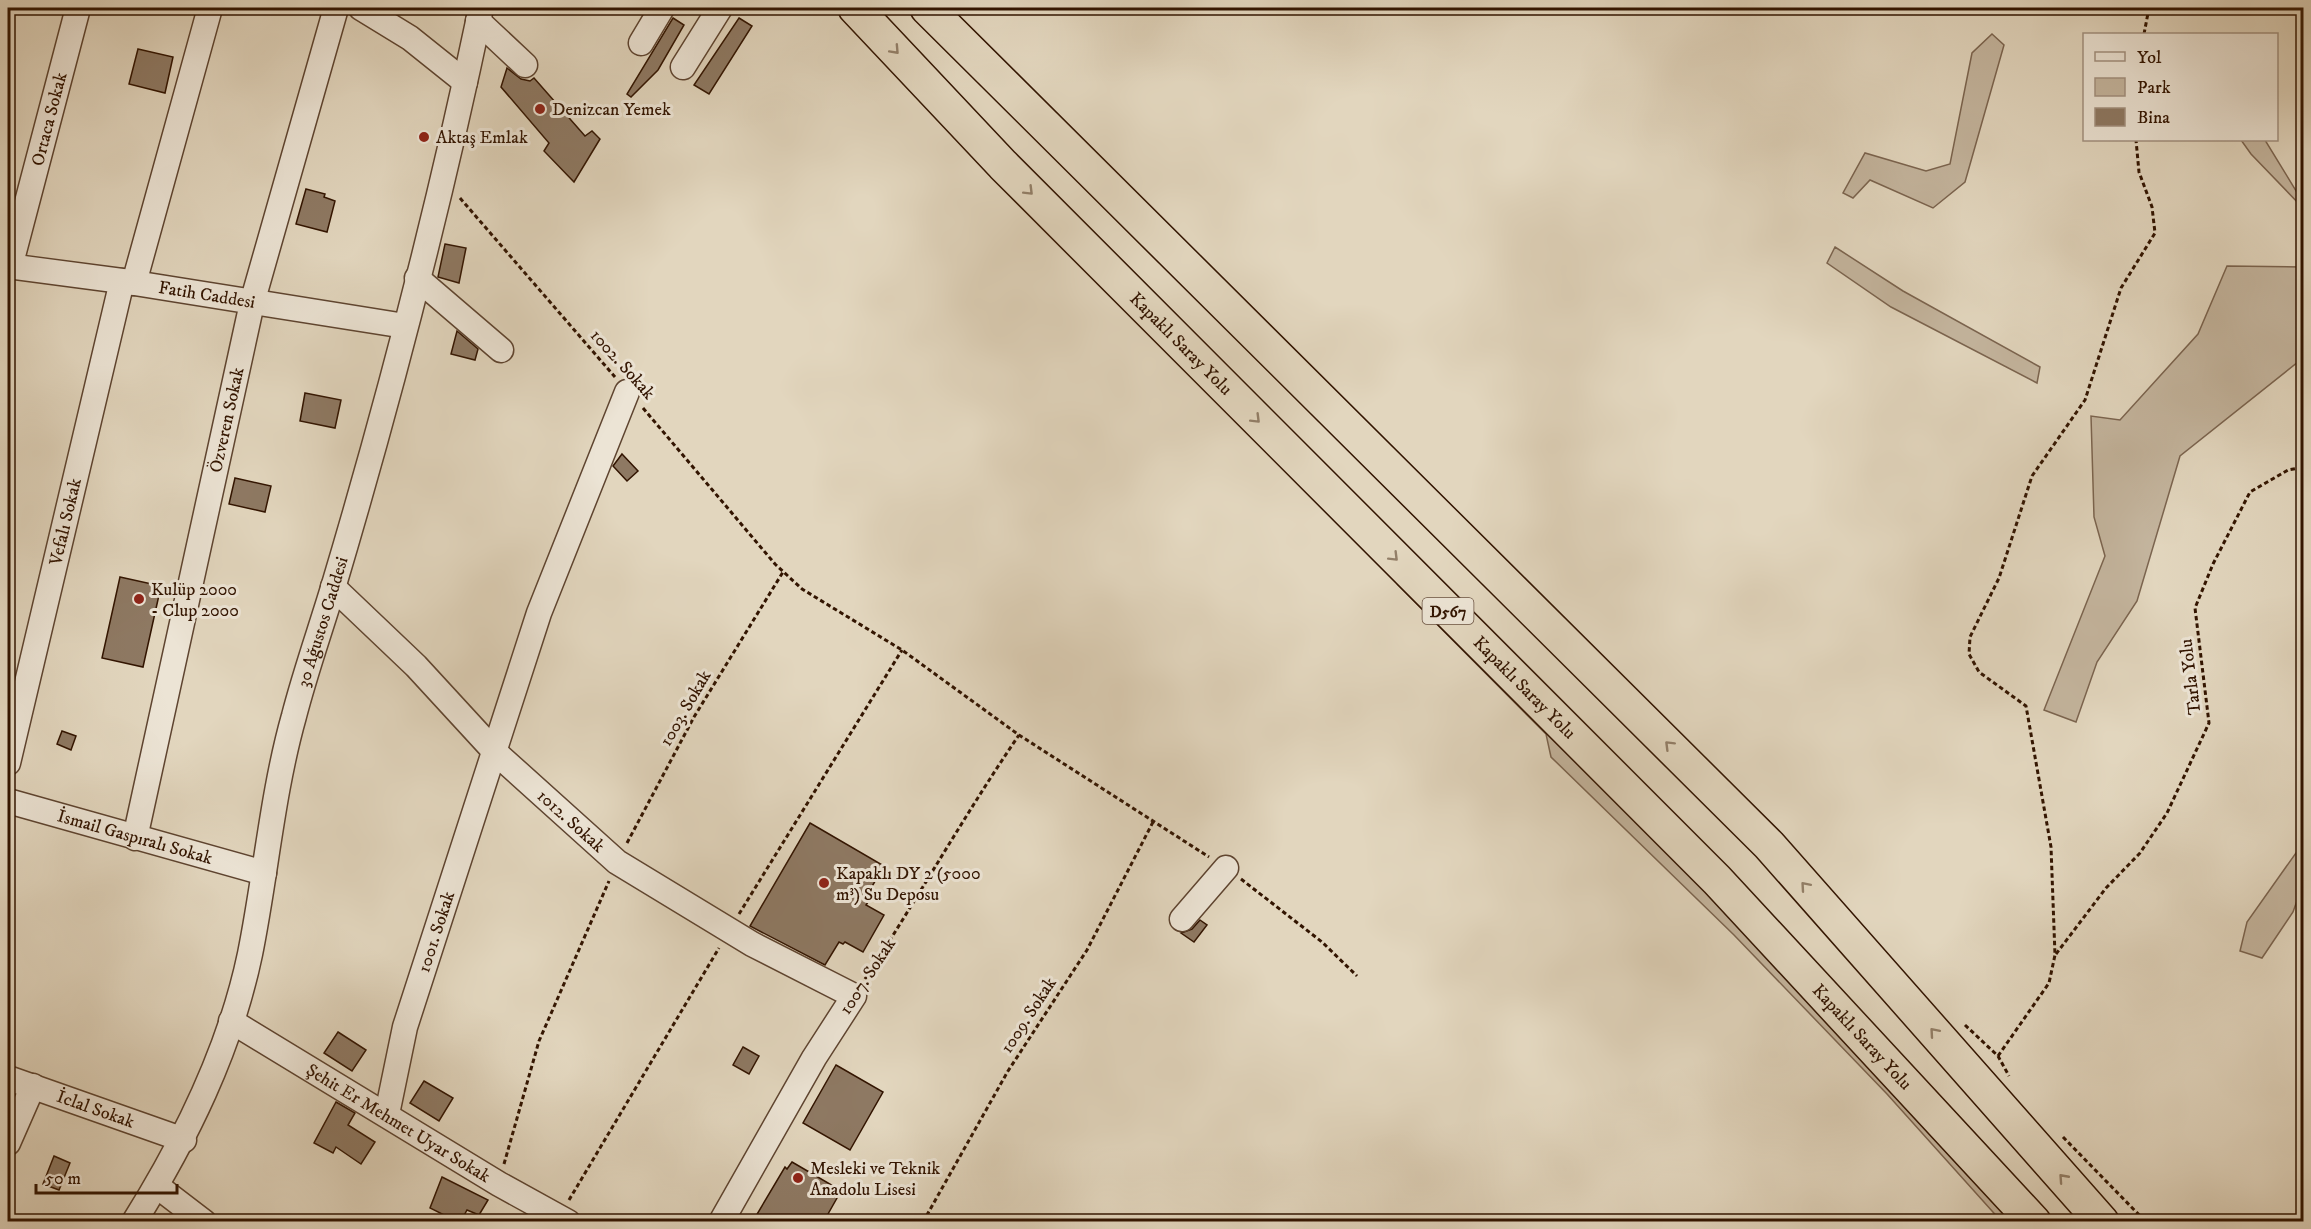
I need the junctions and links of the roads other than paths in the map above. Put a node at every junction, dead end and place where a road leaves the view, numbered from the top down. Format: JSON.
{"nodes":[{"id":1,"x":78,"y":8,"type":"edge"},
{"id":2,"x":210,"y":8,"type":"edge"},
{"id":3,"x":336,"y":8,"type":"edge"},
{"id":4,"x":361,"y":8,"type":"edge"},
{"id":5,"x":662,"y":8,"type":"edge"},
{"id":6,"x":720,"y":8,"type":"edge"},
{"id":7,"x":855,"y":8,"type":"edge"},
{"id":8,"x":927,"y":8,"type":"edge"},
{"id":9,"x":480,"y":14,"type":"edge"},
{"id":10,"x":641,"y":43,"type":"dead end"},
{"id":11,"x":525,"y":65,"type":"dead end"},
{"id":12,"x":683,"y":67,"type":"dead end"},
{"id":13,"x":465,"y":82,"type":"junction"},
{"id":14,"x":9,"y":266,"type":"edge"},
{"id":15,"x":417,"y":278,"type":"junction"},
{"id":16,"x":128,"y":282,"type":"junction"},
{"id":17,"x":252,"y":303,"type":"junction"},
{"id":18,"x":405,"y":326,"type":"junction"},
{"id":19,"x":501,"y":350,"type":"dead end"},
{"id":20,"x":627,"y":392,"type":"road end"},
{"id":21,"x":333,"y":587,"type":"junction"},
{"id":22,"x":496,"y":753,"type":"junction"},
{"id":23,"x":8,"y":763,"type":"edge"},
{"id":24,"x":8,"y":801,"type":"edge"},
{"id":25,"x":135,"y":838,"type":"junction"},
{"id":26,"x":1226,"y":868,"type":"road end"},
{"id":27,"x":264,"y":873,"type":"junction"},
{"id":28,"x":1182,"y":919,"type":"dead end"},
{"id":29,"x":854,"y":996,"type":"joint"},
{"id":30,"x":231,"y":1021,"type":"junction"},
{"id":31,"x":8,"y":1078,"type":"edge"},
{"id":32,"x":33,"y":1086,"type":"junction"},
{"id":33,"x":387,"y":1114,"type":"junction"},
{"id":34,"x":184,"y":1140,"type":"junction"},
{"id":35,"x":8,"y":1143,"type":"edge"},
{"id":36,"x":157,"y":1186,"type":"junction"},
{"id":37,"x":134,"y":1221,"type":"edge"},
{"id":38,"x":204,"y":1221,"type":"edge"},
{"id":39,"x":568,"y":1221,"type":"edge"},
{"id":40,"x":721,"y":1221,"type":"edge"},
{"id":41,"x":2034,"y":1221,"type":"edge"},
{"id":42,"x":2102,"y":1221,"type":"edge"}],
"edges":[{"from":1,"to":14,"type":"street","name":"Ortaca Sokak"},
{"from":2,"to":16,"type":"street","name":"Vefalı Sokak"},
{"from":3,"to":17,"type":"street","name":"Özveren Sokak"},
{"from":4,"to":13,"type":"street"},
{"from":5,"to":10,"type":"street"},
{"from":6,"to":12,"type":"street"},
{"from":7,"to":41,"type":"highway","name":"Kapaklı Saray Yolu","number":"D567","one_way":true},
{"from":42,"to":8,"type":"highway","one_way":true},
{"from":9,"to":11,"type":"street"},
{"from":9,"to":13,"type":"street","name":"30 Ağustos Caddesi"},
{"from":13,"to":15,"type":"street","name":"30 Ağustos Caddesi"},
{"from":14,"to":16,"type":"street","name":"Fatih Caddesi"},
{"from":15,"to":18,"type":"street","name":"30 Ağustos Caddesi"},
{"from":15,"to":19,"type":"street"},
{"from":16,"to":17,"type":"street","name":"Fatih Caddesi"},
{"from":16,"to":23,"type":"street","name":"Vefalı Sokak"},
{"from":17,"to":18,"type":"street","name":"Fatih Caddesi"},
{"from":17,"to":25,"type":"street","name":"Özveren Sokak"},
{"from":18,"to":21,"type":"street","name":"30 Ağustos Caddesi"},
{"from":20,"to":22,"type":"street","name":"1001. Sokak"},
{"from":21,"to":22,"type":"street","name":"1012. Sokak"},
{"from":21,"to":27,"type":"street","name":"30 Ağustos Caddesi"},
{"from":22,"to":29,"type":"street","name":"1012. Sokak"},
{"from":22,"to":33,"type":"street","name":"1001. Sokak"},
{"from":24,"to":25,"type":"street","name":"İsmail Gaspıralı Sokak"},
{"from":25,"to":27,"type":"street","name":"İsmail Gaspıralı Sokak"},
{"from":26,"to":28,"type":"street"},
{"from":27,"to":30,"type":"street","name":"30 Ağustos Caddesi"},
{"from":29,"to":40,"type":"street","name":"1007. Sokak"},
{"from":30,"to":33,"type":"street","name":"Şehit Er Mehmet Uyar Sokak"},
{"from":30,"to":34,"type":"street","name":"30 Ağustos Caddesi"},
{"from":31,"to":32,"type":"street","name":"İclal Sokak"},
{"from":32,"to":34,"type":"street","name":"İclal Sokak"},
{"from":32,"to":35,"type":"street"},
{"from":33,"to":39,"type":"street","name":"Şehit Er Mehmet Uyar Sokak"},
{"from":34,"to":36,"type":"street","name":"30 Ağustos Caddesi"},
{"from":36,"to":37,"type":"street","name":"30 Ağustos Caddesi"},
{"from":36,"to":38,"type":"street"}]}
